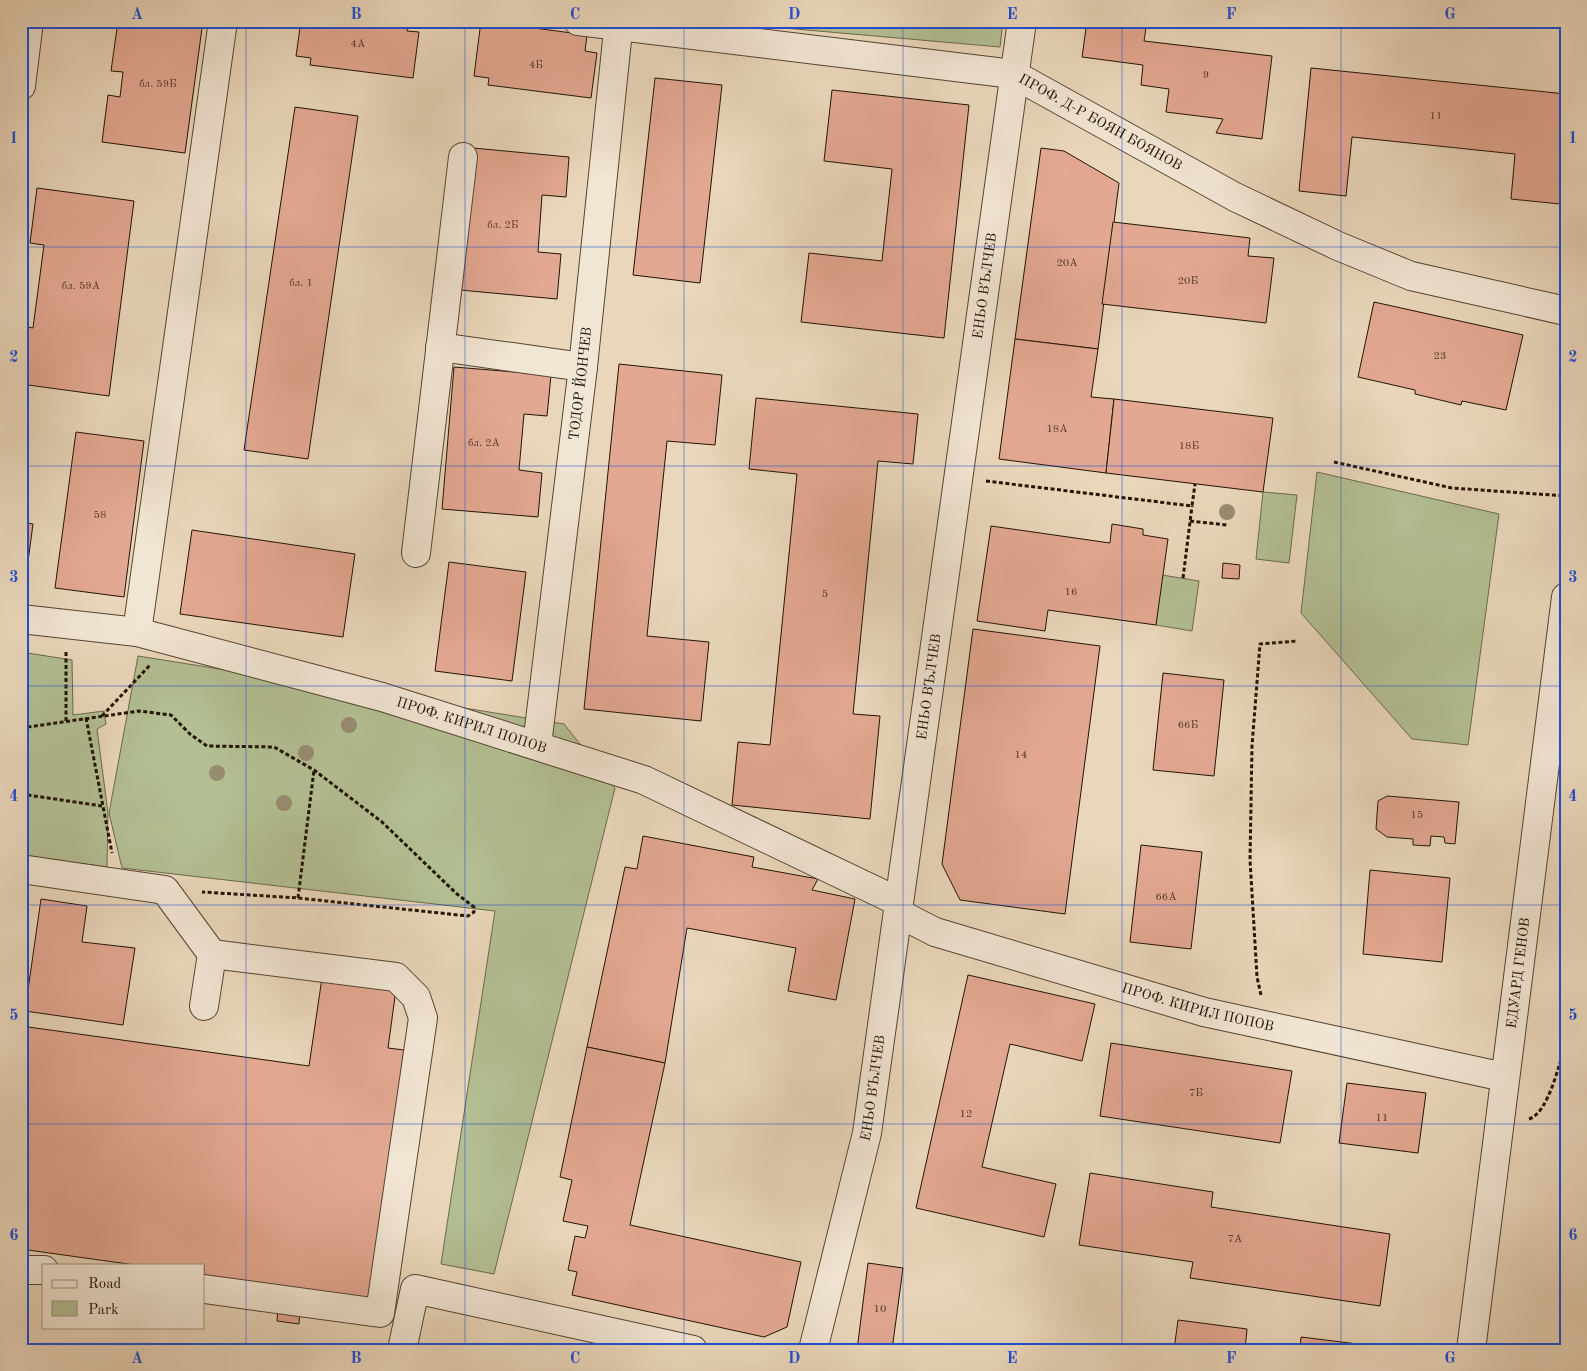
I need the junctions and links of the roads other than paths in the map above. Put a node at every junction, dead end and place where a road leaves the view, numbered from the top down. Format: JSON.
{"nodes":[{"id":1,"x":29,"y":21,"type":"edge"},
{"id":2,"x":223,"y":21,"type":"edge"},
{"id":3,"x":578,"y":21,"type":"edge"},
{"id":4,"x":1022,"y":21,"type":"edge"},
{"id":5,"x":618,"y":24,"type":"edge"},
{"id":6,"x":1013,"y":74,"type":"junction"},
{"id":7,"x":21,"y":86,"type":"edge"},
{"id":8,"x":463,"y":158,"type":"dead end"},
{"id":9,"x":1566,"y":311,"type":"edge"},
{"id":10,"x":440,"y":347,"type":"junction"},
{"id":11,"x":583,"y":367,"type":"junction"},
{"id":12,"x":416,"y":553,"type":"dead end"},
{"id":13,"x":1566,"y":597,"type":"edge"},
{"id":14,"x":21,"y":619,"type":"edge"},
{"id":15,"x":137,"y":632,"type":"junction"},
{"id":16,"x":537,"y":745,"type":"junction"},
{"id":17,"x":21,"y":869,"type":"edge"},
{"id":18,"x":898,"y":908,"type":"junction"},
{"id":19,"x":212,"y":954,"type":"junction"},
{"id":20,"x":204,"y":1006,"type":"dead end"},
{"id":21,"x":1504,"y":1077,"type":"junction"},
{"id":22,"x":21,"y":1270,"type":"edge"},
{"id":23,"x":42,"y":1270,"type":"edge"},
{"id":24,"x":205,"y":1289,"type":"edge"},
{"id":25,"x":402,"y":1350,"type":"edge"},
{"id":26,"x":693,"y":1350,"type":"edge"},
{"id":27,"x":813,"y":1350,"type":"edge"},
{"id":28,"x":1471,"y":1350,"type":"edge"}],
"edges":[{"from":1,"to":7,"type":"street"},
{"from":2,"to":15,"type":"street"},
{"from":3,"to":5,"type":"street","name":"ПРОФ. Д-Р БОЯН БОЯНОВ"},
{"from":4,"to":6,"type":"street","name":"ЕНЬО ВЪЛЧЕВ"},
{"from":5,"to":6,"type":"street","name":"ПРОФ. Д-Р БОЯН БОЯНОВ"},
{"from":5,"to":11,"type":"street","name":"ТОДОР ЙОНЧЕВ"},
{"from":6,"to":9,"type":"street","name":"ПРОФ. Д-Р БОЯН БОЯНОВ"},
{"from":6,"to":18,"type":"street","name":"ЕНЬО ВЪЛЧЕВ"},
{"from":8,"to":10,"type":"street"},
{"from":10,"to":11,"type":"street"},
{"from":10,"to":12,"type":"street"},
{"from":11,"to":16,"type":"street","name":"ТОДОР ЙОНЧЕВ"},
{"from":13,"to":21,"type":"street","name":"ЕДУАРД ГЕНОВ"},
{"from":14,"to":15,"type":"street","name":"ПРОФ. КИРИЛ ПОПОВ"},
{"from":15,"to":16,"type":"street","name":"ПРОФ. КИРИЛ ПОПОВ"},
{"from":16,"to":18,"type":"street","name":"ПРОФ. КИРИЛ ПОПОВ"},
{"from":17,"to":19,"type":"street"},
{"from":18,"to":21,"type":"street","name":"ПРОФ. КИРИЛ ПОПОВ"},
{"from":18,"to":27,"type":"street","name":"ЕНЬО ВЪЛЧЕВ"},
{"from":19,"to":20,"type":"street"},
{"from":19,"to":24,"type":"street"},
{"from":21,"to":28,"type":"street","name":"ЕДУАРД ГЕНОВ"},
{"from":22,"to":23,"type":"street"},
{"from":25,"to":26,"type":"street"}]}
